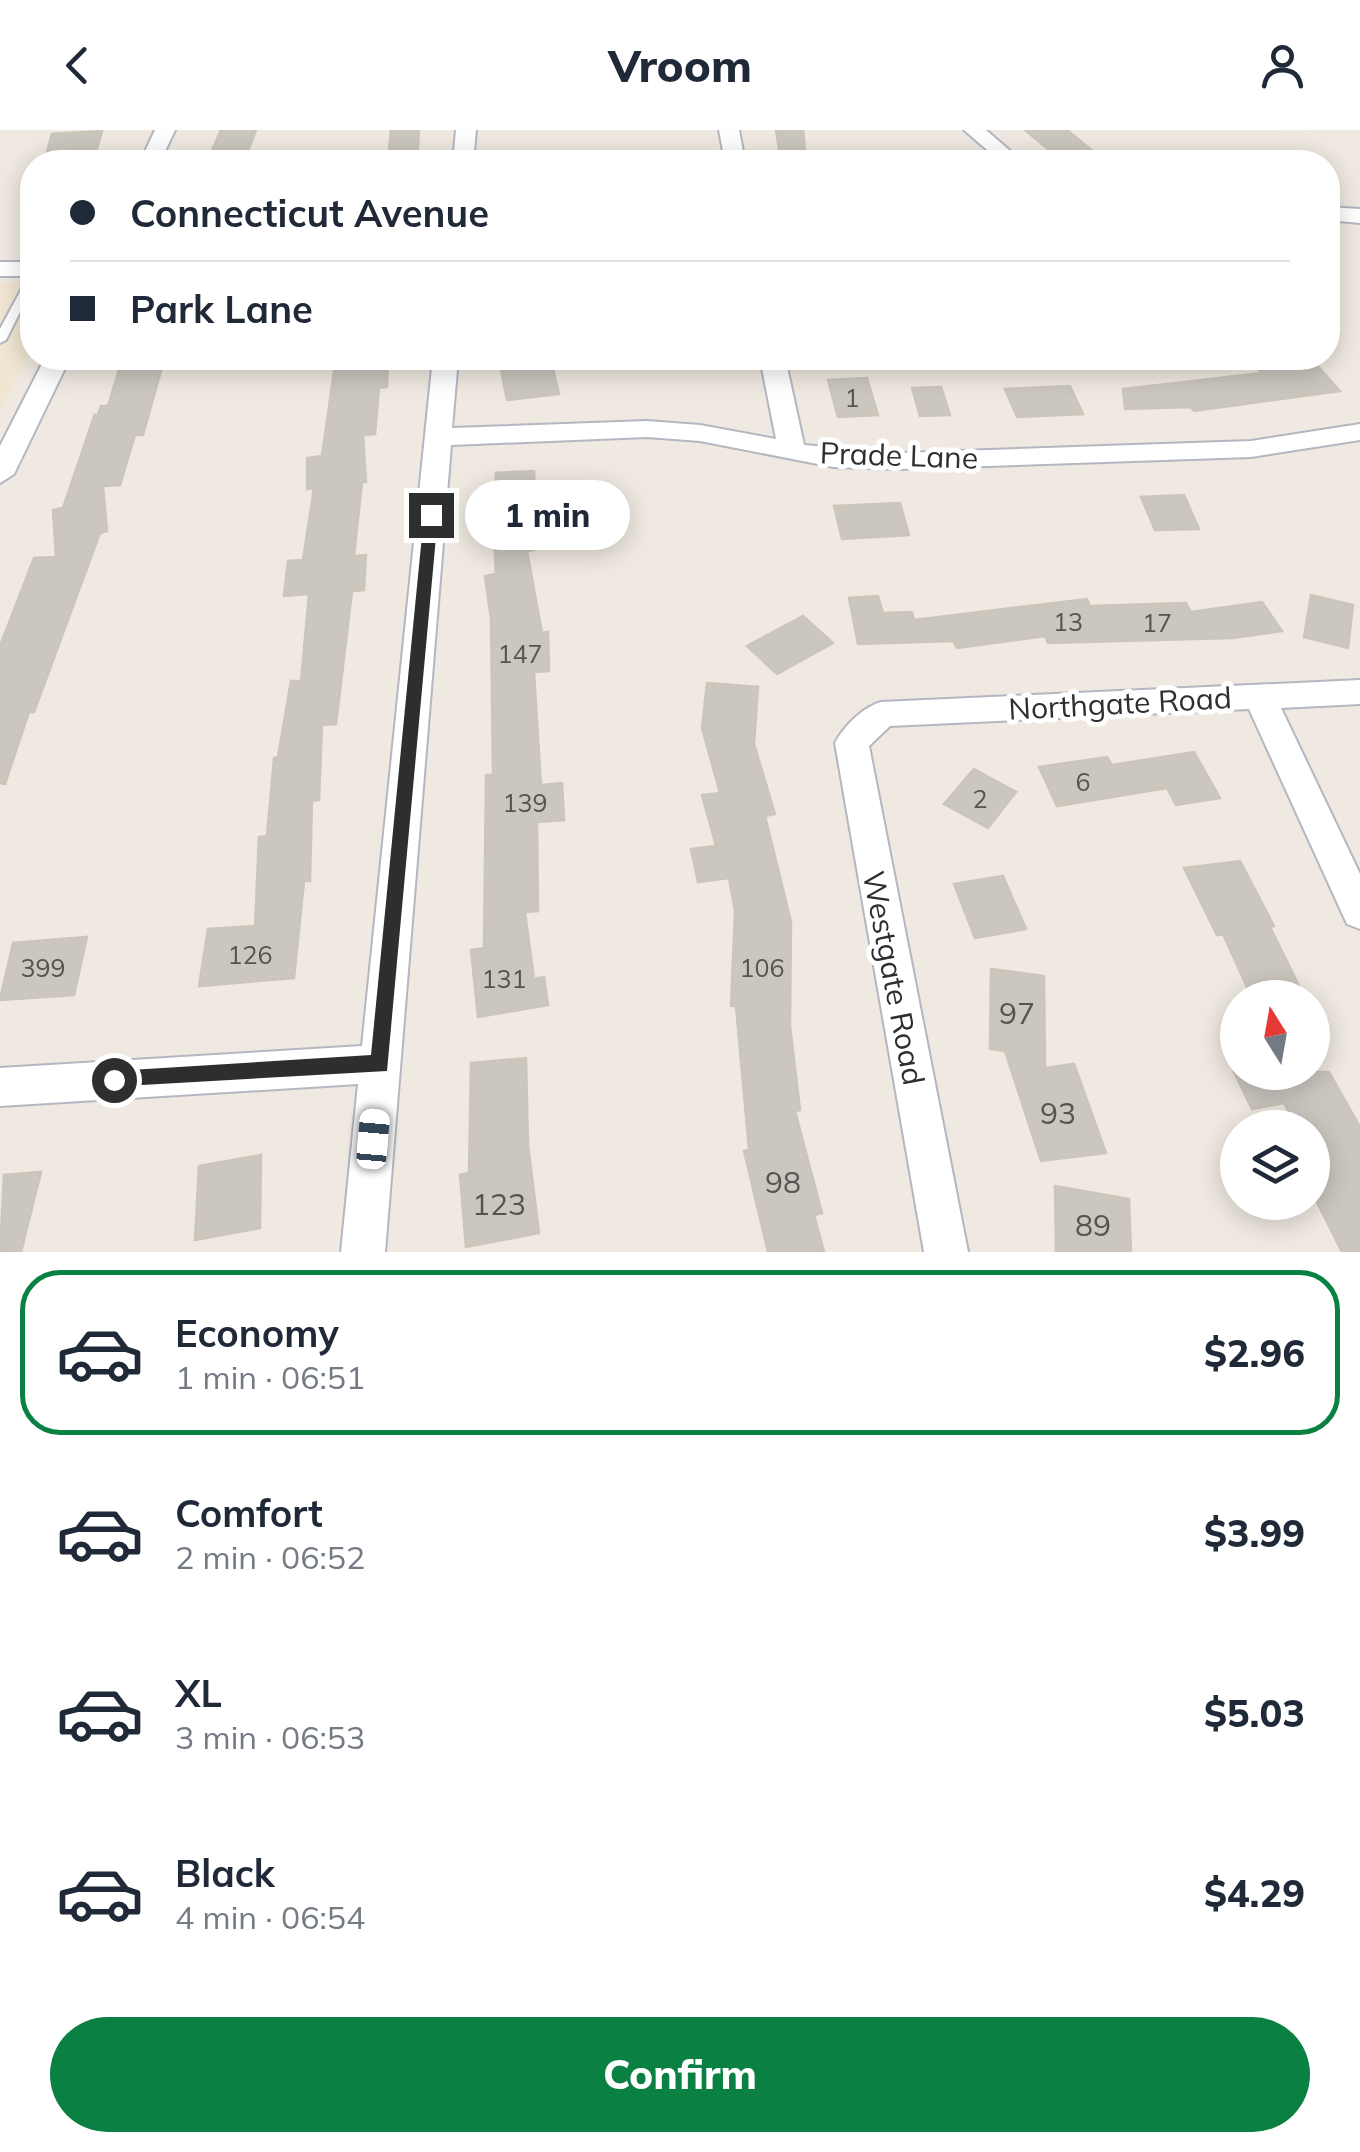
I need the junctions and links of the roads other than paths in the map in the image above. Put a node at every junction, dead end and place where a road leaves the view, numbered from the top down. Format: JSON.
{"nodes":[{"id":1,"x":974,"y":130,"type":"edge"},
{"id":2,"x":998,"y":150,"type":"edge"},
{"id":3,"x":20,"y":302,"type":"edge"},
{"id":4,"x":0,"y":340,"type":"edge"},
{"id":5,"x":51,"y":370,"type":"edge"},
{"id":6,"x":444,"y":370,"type":"edge"},
{"id":7,"x":775,"y":370,"type":"edge"},
{"id":8,"x":1360,"y":432,"type":"edge"},
{"id":9,"x":438,"y":437,"type":"junction"},
{"id":10,"x":791,"y":449,"type":"junction"},
{"id":11,"x":0,"y":474,"type":"edge"},
{"id":12,"x":1360,"y":692,"type":"edge"},
{"id":13,"x":1260,"y":697,"type":"junction"},
{"id":14,"x":881,"y":714,"type":"joint"},
{"id":15,"x":1360,"y":913,"type":"edge"},
{"id":16,"x":380,"y":1064,"type":"junction"},
{"id":17,"x":0,"y":1087,"type":"edge"},
{"id":18,"x":363,"y":1252,"type":"edge"},
{"id":19,"x":946,"y":1252,"type":"edge"}],
"edges":[{"from":1,"to":2,"type":"street"},
{"from":3,"to":4,"type":"lane"},
{"from":5,"to":11,"type":"street"},
{"from":6,"to":9,"type":"street"},
{"from":7,"to":10,"type":"street"},
{"from":8,"to":10,"type":"street","name":"Prade Lane"},
{"from":9,"to":10,"type":"street","name":"Prade Lane"},
{"from":9,"to":16,"type":"street"},
{"from":12,"to":13,"type":"street","name":"Northgate Road"},
{"from":13,"to":14,"type":"street","name":"Northgate Road"},
{"from":13,"to":15,"type":"street"},
{"from":14,"to":19,"type":"street","name":"Westgate Road"},
{"from":16,"to":17,"type":"street"},
{"from":16,"to":18,"type":"street"}]}
